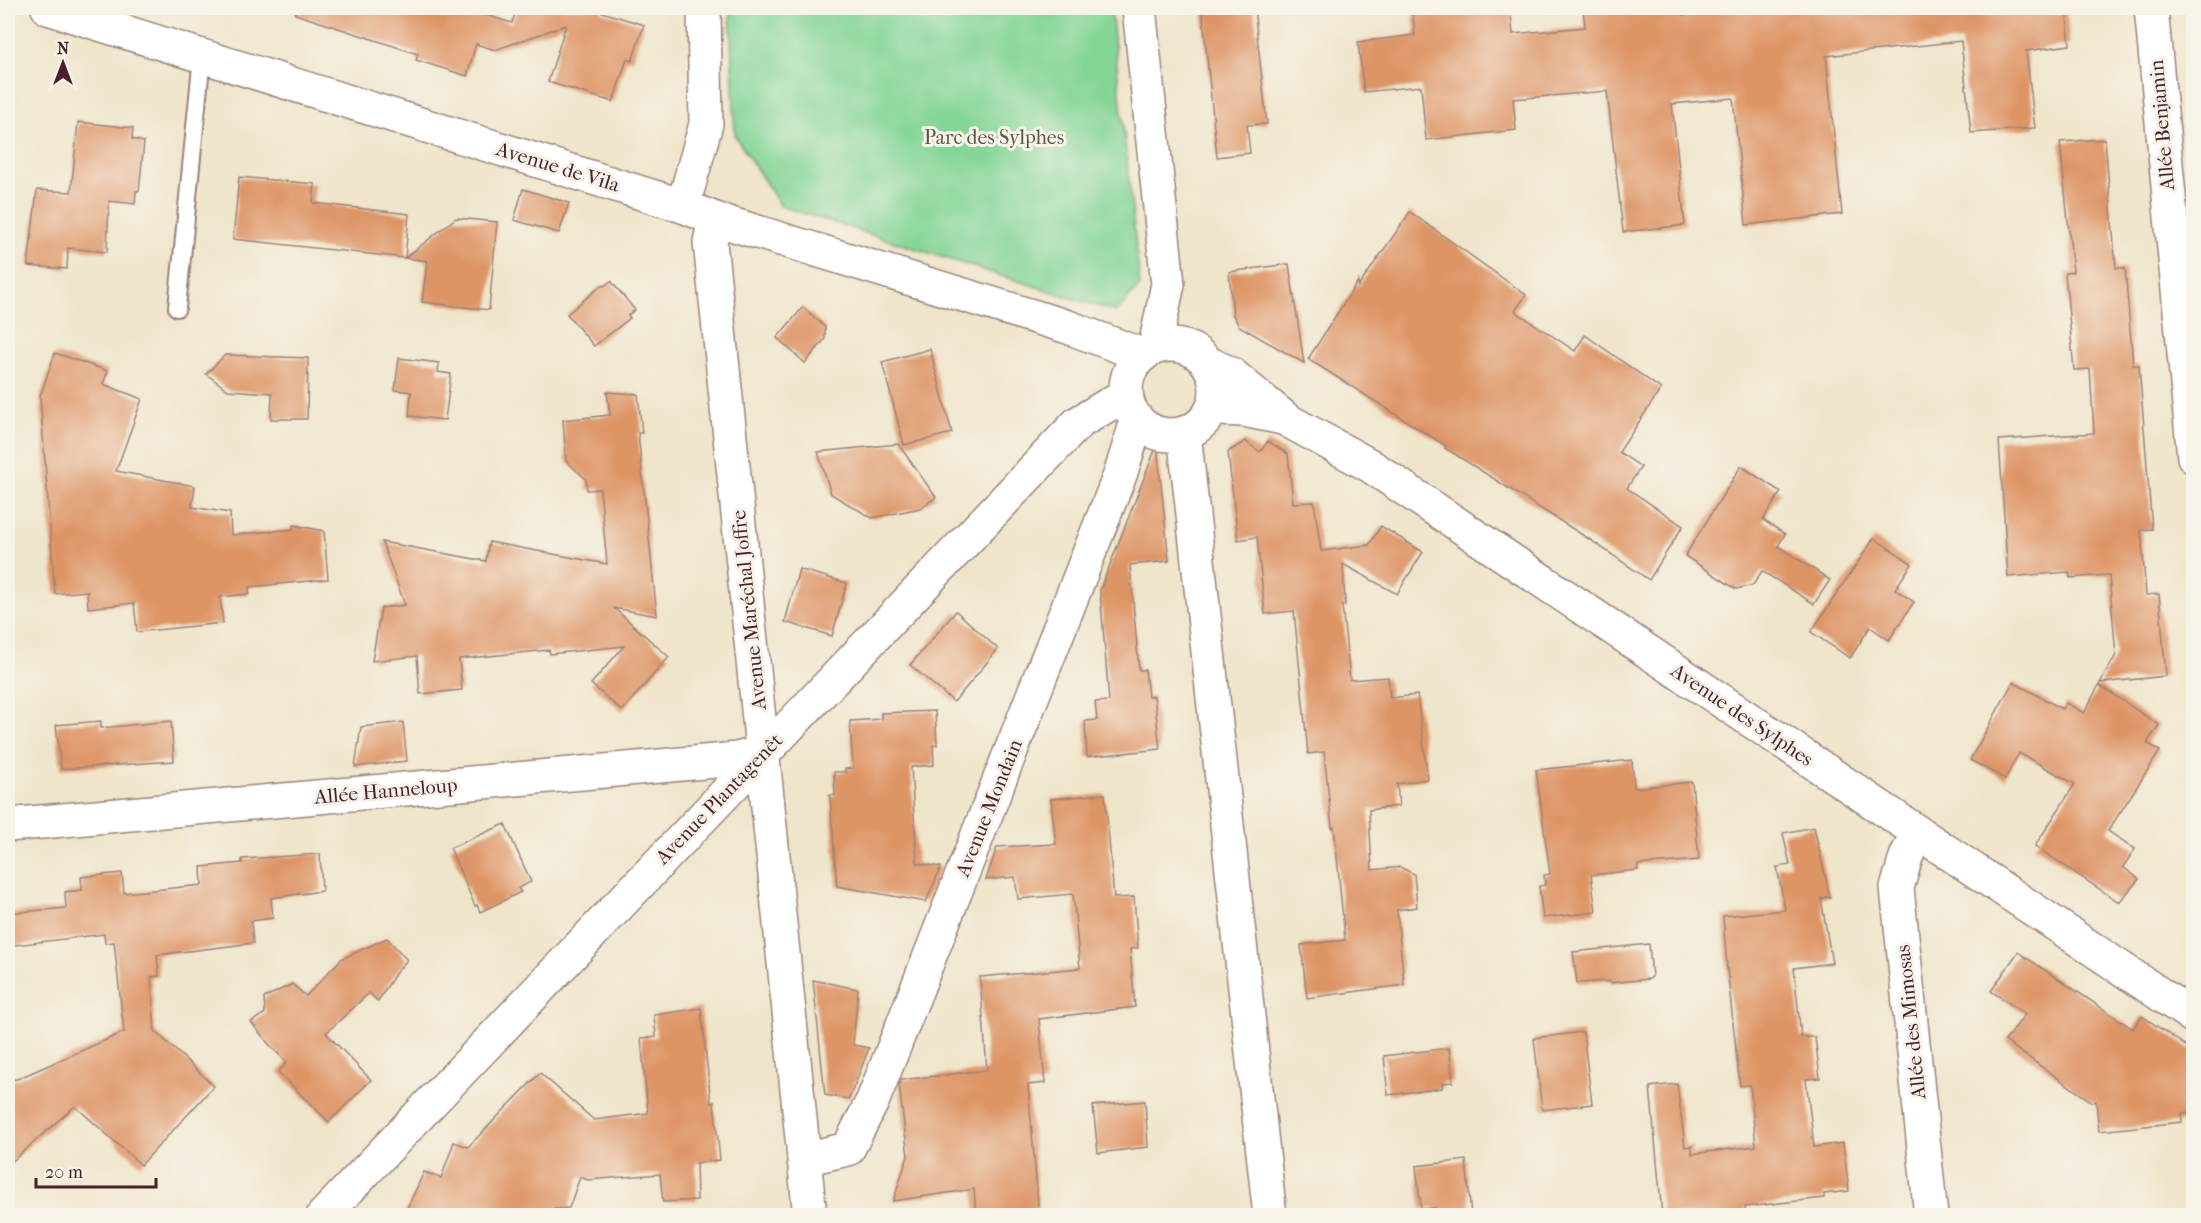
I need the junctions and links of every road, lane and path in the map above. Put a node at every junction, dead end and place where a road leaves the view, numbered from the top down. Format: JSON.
{"nodes":[{"id":1,"x":48,"y":8,"type":"edge"},
{"id":2,"x":704,"y":8,"type":"edge"},
{"id":3,"x":1139,"y":8,"type":"edge"},
{"id":4,"x":2151,"y":8,"type":"edge"},
{"id":5,"x":202,"y":56,"type":"junction"},
{"id":6,"x":683,"y":206,"type":"junction"},
{"id":7,"x":715,"y":219,"type":"junction"},
{"id":8,"x":1168,"y":284,"type":"junction"},
{"id":9,"x":177,"y":308,"type":"dead end"},
{"id":10,"x":1204,"y":359,"type":"junction"},
{"id":11,"x":1137,"y":379,"type":"junction"},
{"id":12,"x":1214,"y":409,"type":"junction"},
{"id":13,"x":1287,"y":420,"type":"junction"},
{"id":14,"x":1184,"y":434,"type":"junction"},
{"id":15,"x":2193,"y":457,"type":"edge"},
{"id":16,"x":764,"y":752,"type":"junction"},
{"id":17,"x":8,"y":825,"type":"edge"},
{"id":18,"x":1917,"y":833,"type":"junction"},
{"id":19,"x":2193,"y":1017,"type":"edge"},
{"id":20,"x":804,"y":1159,"type":"junction"},
{"id":21,"x":323,"y":1215,"type":"edge"},
{"id":22,"x":810,"y":1215,"type":"edge"},
{"id":23,"x":1270,"y":1215,"type":"edge"},
{"id":24,"x":1931,"y":1215,"type":"edge"}],
"edges":[{"from":1,"to":5,"type":"street","name":"Avenue de Vila"},
{"from":2,"to":6,"type":"street"},
{"from":3,"to":8,"type":"street"},
{"from":4,"to":15,"type":"street","name":"Allée Benjamin"},
{"from":5,"to":6,"type":"street","name":"Avenue de Vila"},
{"from":5,"to":9,"type":"lane"},
{"from":6,"to":7,"type":"street","name":"Avenue de Vila"},
{"from":7,"to":11,"type":"street","name":"Avenue de Vila"},
{"from":7,"to":16,"type":"street","name":"Avenue Maréchal Joffre"},
{"from":8,"to":10,"type":"street"},
{"from":8,"to":11,"type":"street"},
{"from":10,"to":11,"type":"street"},
{"from":10,"to":12,"type":"street"},
{"from":10,"to":13,"type":"street","name":"Avenue des Sylphes"},
{"from":11,"to":14,"type":"street"},
{"from":11,"to":16,"type":"street","name":"Avenue Plantagenêt"},
{"from":11,"to":20,"type":"street","name":"Avenue Mondain"},
{"from":12,"to":13,"type":"street","name":"Avenue des Sylphes"},
{"from":12,"to":14,"type":"street"},
{"from":13,"to":18,"type":"street","name":"Avenue des Sylphes"},
{"from":14,"to":23,"type":"street"},
{"from":16,"to":17,"type":"street","name":"Allée Hanneloup"},
{"from":16,"to":20,"type":"street","name":"Avenue Maréchal Joffre"},
{"from":16,"to":21,"type":"street","name":"Avenue Plantagenêt"},
{"from":18,"to":19,"type":"street","name":"Avenue des Sylphes"},
{"from":18,"to":24,"type":"street","name":"Allée des Mimosas"},
{"from":20,"to":22,"type":"street","name":"Avenue Maréchal Joffre"}]}
